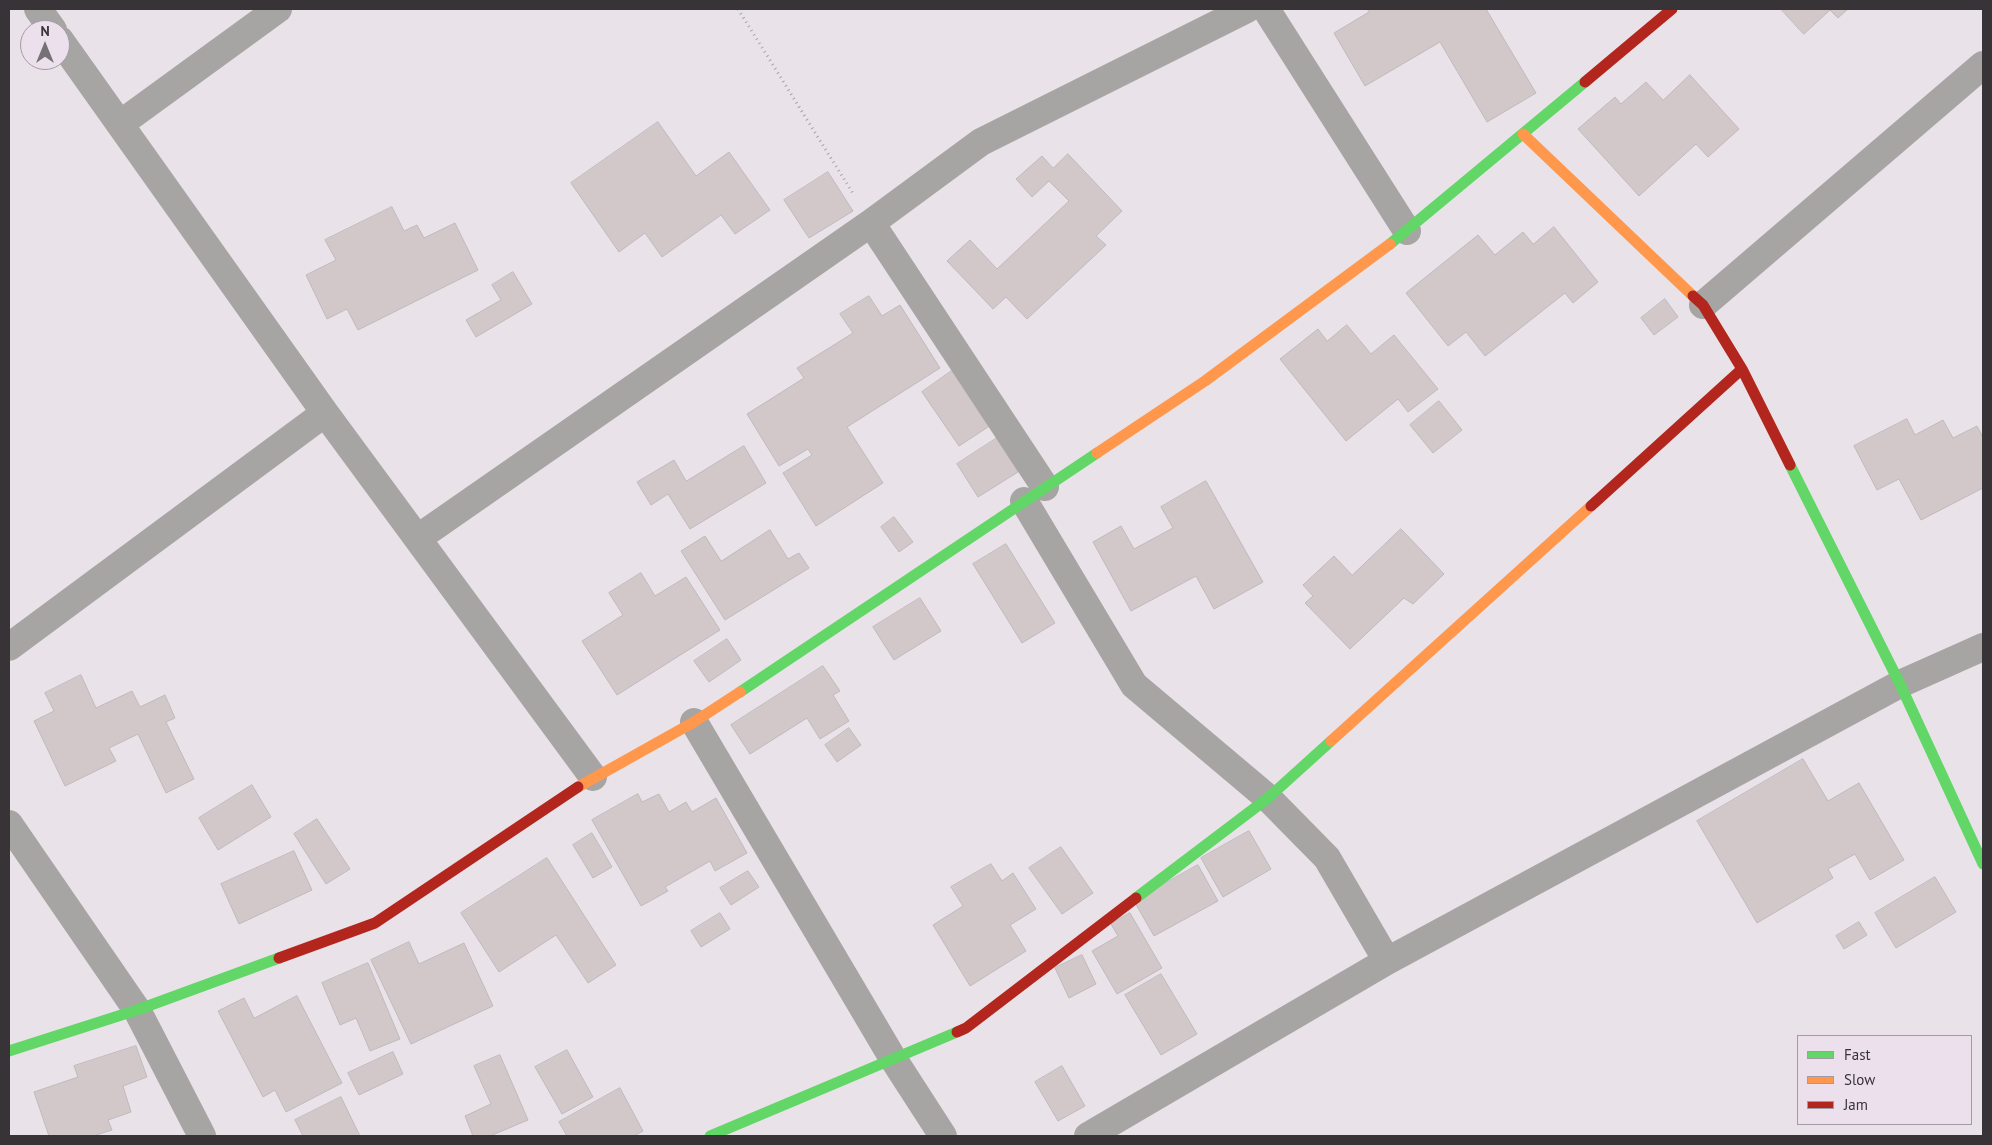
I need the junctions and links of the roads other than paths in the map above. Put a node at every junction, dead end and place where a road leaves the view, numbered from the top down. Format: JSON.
{"nodes":[{"id":1,"x":38,"y":9,"type":"edge"},
{"id":2,"x":278,"y":9,"type":"edge"},
{"id":3,"x":1247,"y":9,"type":"edge"},
{"id":4,"x":1266,"y":9,"type":"edge"},
{"id":5,"x":1672,"y":9,"type":"edge"},
{"id":6,"x":46,"y":20,"type":"edge"},
{"id":7,"x":70,"y":54,"type":"edge"},
{"id":8,"x":1983,"y":65,"type":"edge"},
{"id":9,"x":120,"y":124,"type":"junction"},
{"id":10,"x":1523,"y":134,"type":"junction"},
{"id":11,"x":871,"y":223,"type":"junction"},
{"id":12,"x":1407,"y":232,"type":"junction"},
{"id":13,"x":1703,"y":305,"type":"junction"},
{"id":14,"x":1742,"y":369,"type":"junction"},
{"id":15,"x":325,"y":414,"type":"junction"},
{"id":16,"x":1034,"y":494,"type":"junction"},
{"id":17,"x":418,"y":538,"type":"junction"},
{"id":18,"x":9,"y":647,"type":"edge"},
{"id":19,"x":1983,"y":647,"type":"edge"},
{"id":20,"x":1900,"y":684,"type":"junction"},
{"id":21,"x":694,"y":722,"type":"junction"},
{"id":22,"x":593,"y":777,"type":"junction"},
{"id":23,"x":1268,"y":798,"type":"junction"},
{"id":24,"x":9,"y":824,"type":"edge"},
{"id":25,"x":1983,"y":864,"type":"edge"},
{"id":26,"x":1387,"y":961,"type":"junction"},
{"id":27,"x":137,"y":1010,"type":"junction"},
{"id":28,"x":9,"y":1051,"type":"edge"},
{"id":29,"x":892,"y":1057,"type":"junction"},
{"id":30,"x":202,"y":1136,"type":"edge"},
{"id":31,"x":710,"y":1136,"type":"edge"},
{"id":32,"x":943,"y":1136,"type":"edge"},
{"id":33,"x":1088,"y":1136,"type":"edge"}],
"edges":[{"from":1,"to":6,"type":"street"},
{"from":2,"to":9,"type":"street"},
{"from":3,"to":11,"type":"street"},
{"from":4,"to":12,"type":"street"},
{"from":5,"to":10,"type":"street"},
{"from":7,"to":9,"type":"street"},
{"from":8,"to":13,"type":"street"},
{"from":9,"to":15,"type":"street"},
{"from":10,"to":12,"type":"street"},
{"from":10,"to":13,"type":"street"},
{"from":11,"to":16,"type":"street"},
{"from":11,"to":17,"type":"street"},
{"from":12,"to":16,"type":"street"},
{"from":13,"to":14,"type":"street"},
{"from":14,"to":20,"type":"street"},
{"from":14,"to":23,"type":"street"},
{"from":15,"to":17,"type":"street"},
{"from":15,"to":18,"type":"street"},
{"from":16,"to":21,"type":"street"},
{"from":16,"to":23,"type":"street"},
{"from":17,"to":22,"type":"street"},
{"from":19,"to":20,"type":"street"},
{"from":20,"to":25,"type":"street"},
{"from":20,"to":26,"type":"street"},
{"from":21,"to":22,"type":"street"},
{"from":21,"to":29,"type":"street"},
{"from":22,"to":27,"type":"street"},
{"from":23,"to":26,"type":"street"},
{"from":23,"to":29,"type":"street"},
{"from":24,"to":27,"type":"street"},
{"from":26,"to":33,"type":"street"},
{"from":27,"to":28,"type":"street"},
{"from":27,"to":30,"type":"street"},
{"from":29,"to":31,"type":"street"},
{"from":29,"to":32,"type":"street"}]}
